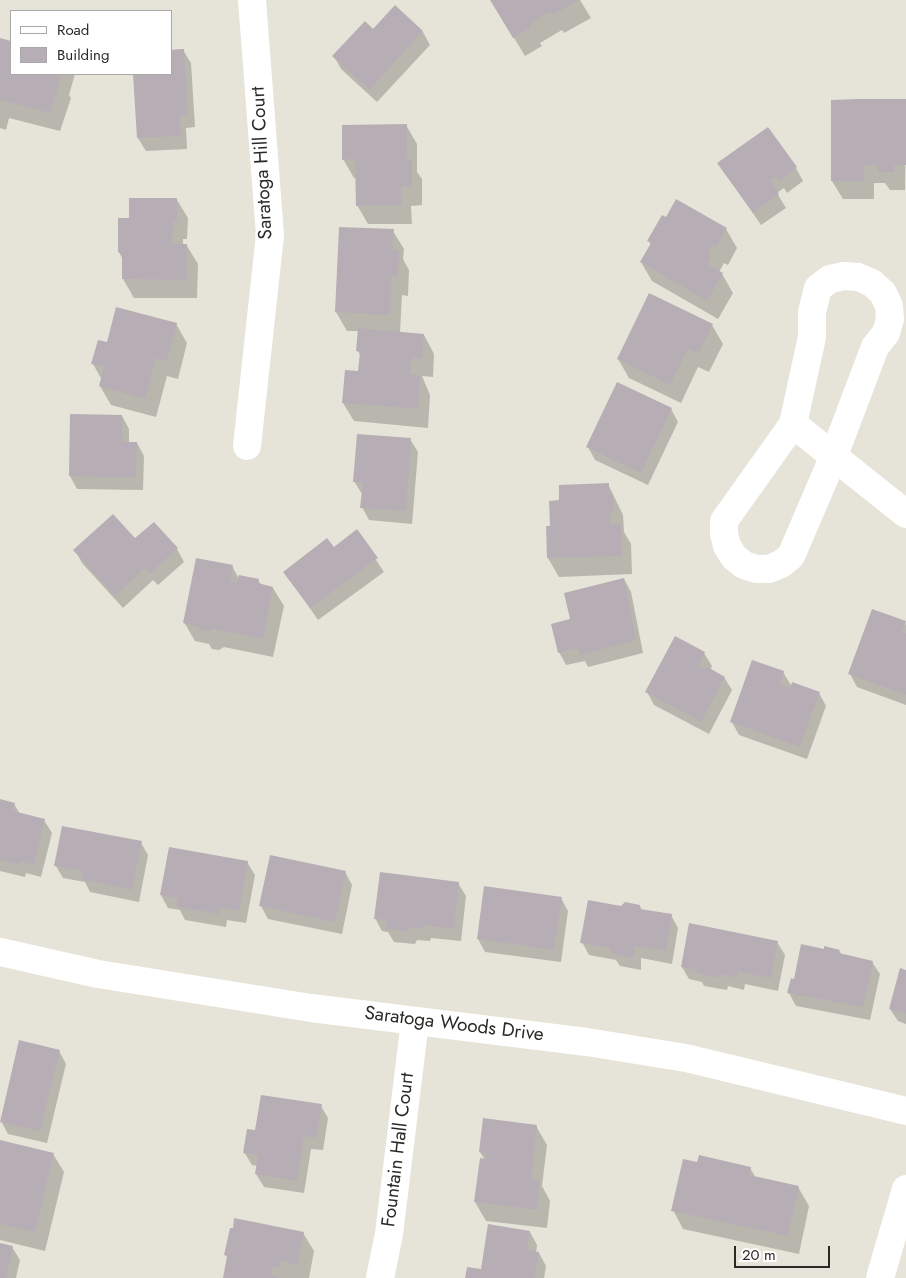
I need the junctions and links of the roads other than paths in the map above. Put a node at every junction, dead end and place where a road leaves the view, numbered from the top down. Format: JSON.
{"nodes":[{"id":1,"x":252,"y":0,"type":"edge"},
{"id":2,"x":793,"y":424,"type":"junction"},
{"id":3,"x":247,"y":446,"type":"dead end"},
{"id":4,"x":833,"y":458,"type":"junction"},
{"id":5,"x":906,"y":514,"type":"edge"},
{"id":6,"x":0,"y":952,"type":"edge"},
{"id":7,"x":415,"y":1021,"type":"junction"},
{"id":8,"x":906,"y":1111,"type":"edge"},
{"id":9,"x":906,"y":1189,"type":"edge"},
{"id":10,"x":380,"y":1278,"type":"edge"},
{"id":11,"x":880,"y":1278,"type":"edge"}],
"edges":[{"from":1,"to":3,"type":"street","name":"Saratoga Hill Court"},
{"from":2,"to":4,"type":"street"},
{"from":2,"to":4,"type":"street"},
{"from":2,"to":4,"type":"street"},
{"from":4,"to":5,"type":"street"},
{"from":6,"to":7,"type":"street","name":"Saratoga Woods Drive"},
{"from":7,"to":8,"type":"street","name":"Saratoga Woods Drive"},
{"from":7,"to":10,"type":"street","name":"Fountain Hall Court"},
{"from":9,"to":11,"type":"street"}]}
